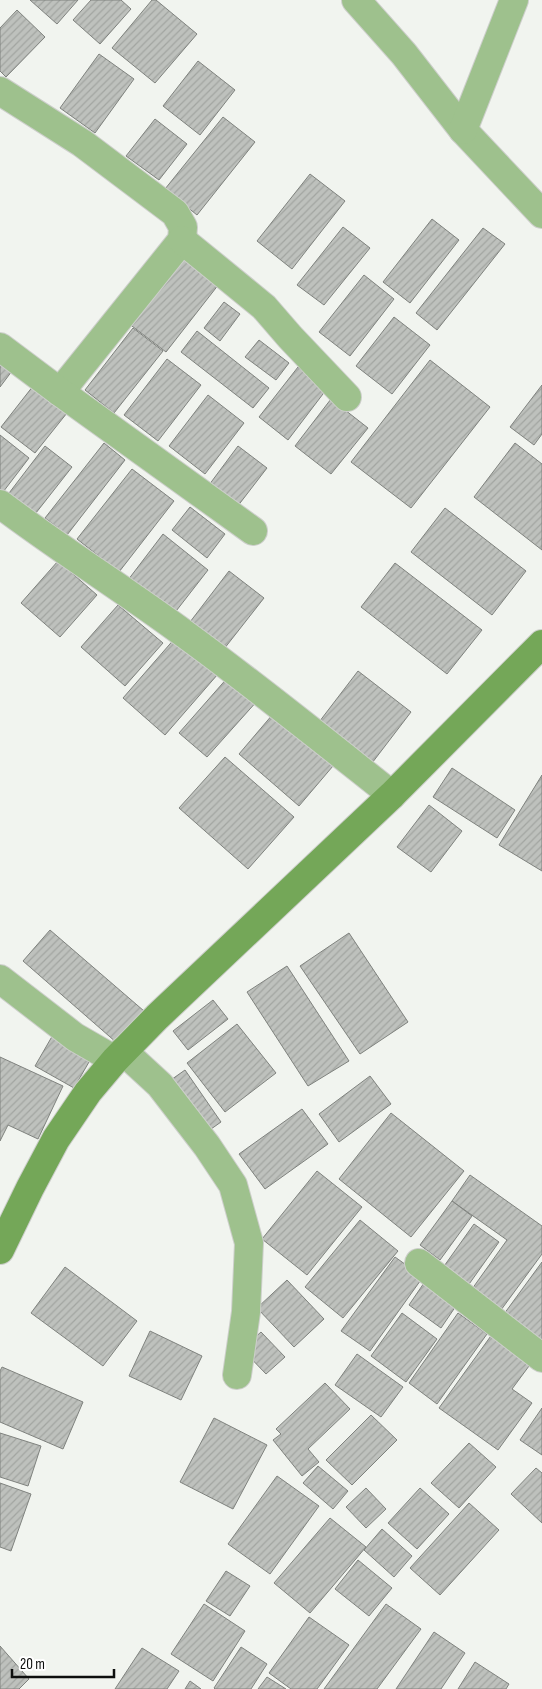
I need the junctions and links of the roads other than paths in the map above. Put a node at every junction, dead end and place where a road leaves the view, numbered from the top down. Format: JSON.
{"nodes":[{"id":1,"x":356,"y":0,"type":"edge"},
{"id":2,"x":514,"y":0,"type":"edge"},
{"id":3,"x":0,"y":91,"type":"edge"},
{"id":4,"x":463,"y":130,"type":"junction"},
{"id":5,"x":542,"y":214,"type":"edge"},
{"id":6,"x":182,"y":240,"type":"junction"},
{"id":7,"x":0,"y":347,"type":"edge"},
{"id":8,"x":60,"y":392,"type":"junction"},
{"id":9,"x":347,"y":396,"type":"dead end"},
{"id":10,"x":0,"y":504,"type":"edge"},
{"id":11,"x":254,"y":531,"type":"dead end"},
{"id":12,"x":542,"y":644,"type":"edge"},
{"id":13,"x":392,"y":795,"type":"junction"},
{"id":14,"x":0,"y":979,"type":"edge"},
{"id":15,"x":119,"y":1056,"type":"junction"},
{"id":16,"x":0,"y":1250,"type":"edge"},
{"id":17,"x":419,"y":1263,"type":"dead end"},
{"id":18,"x":542,"y":1358,"type":"edge"},
{"id":19,"x":237,"y":1375,"type":"dead end"}],
"edges":[{"from":1,"to":4,"type":"street"},
{"from":2,"to":4,"type":"street"},
{"from":3,"to":6,"type":"street"},
{"from":4,"to":5,"type":"street"},
{"from":6,"to":8,"type":"street"},
{"from":6,"to":9,"type":"street"},
{"from":7,"to":8,"type":"street"},
{"from":8,"to":11,"type":"street"},
{"from":10,"to":13,"type":"street"},
{"from":12,"to":13,"type":"street"},
{"from":13,"to":15,"type":"street"},
{"from":14,"to":15,"type":"street"},
{"from":15,"to":16,"type":"street"},
{"from":15,"to":19,"type":"street"},
{"from":17,"to":18,"type":"street"}]}
